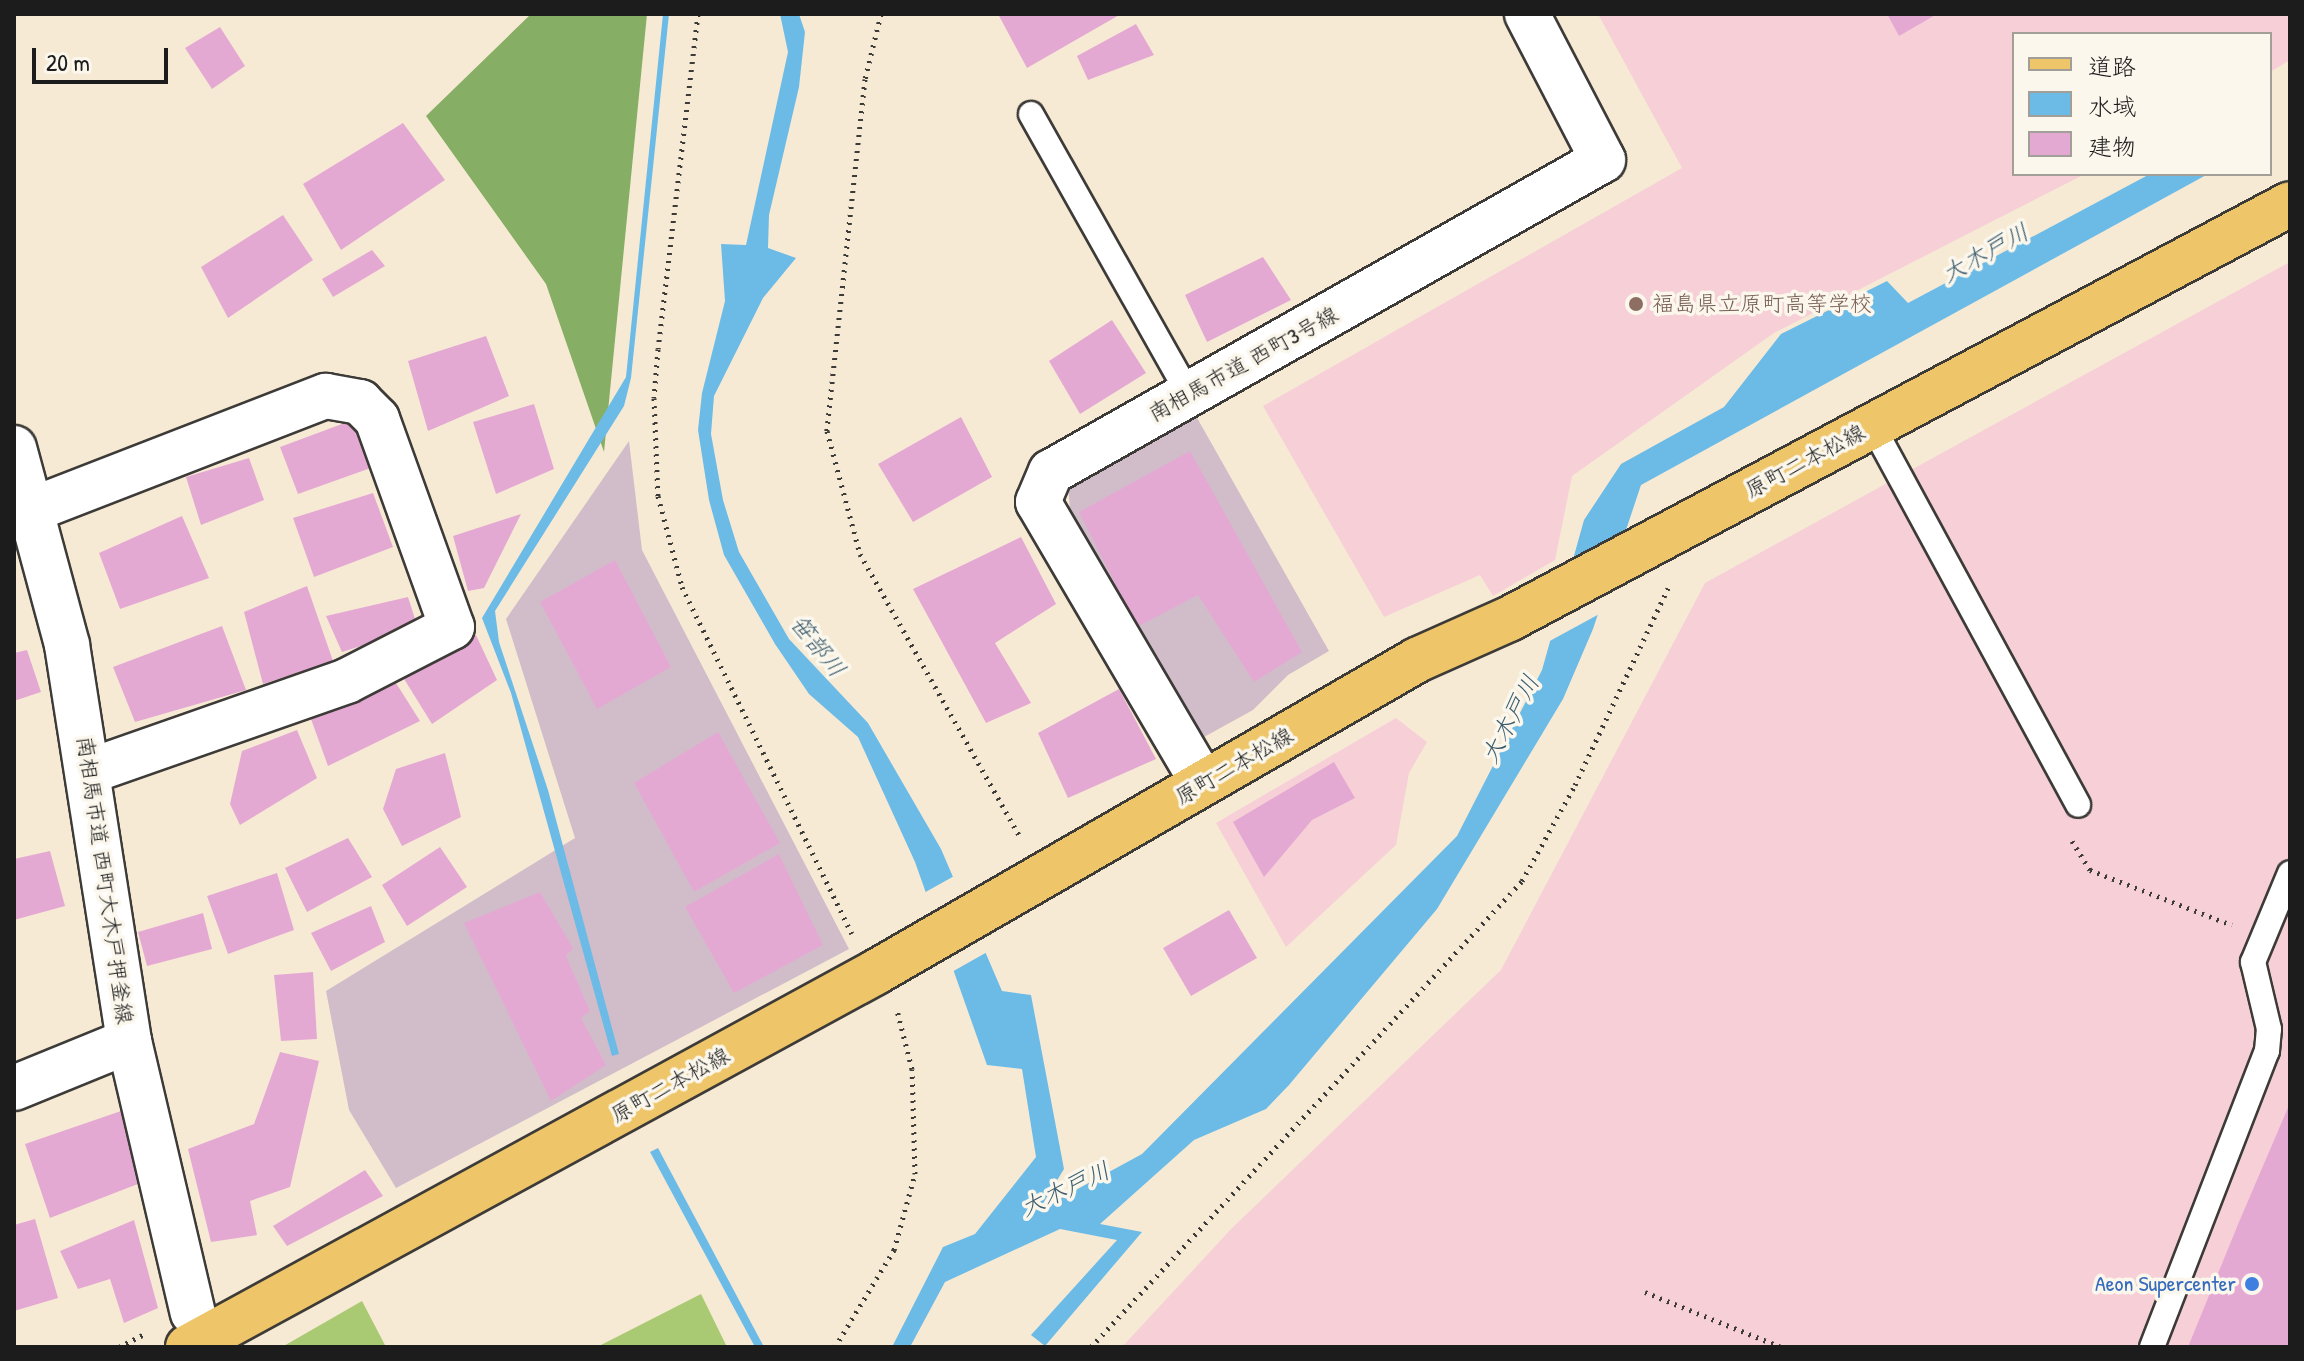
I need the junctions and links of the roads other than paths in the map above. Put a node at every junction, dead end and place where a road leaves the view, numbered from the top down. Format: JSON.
{"nodes":[{"id":1,"x":1527,"y":14,"type":"edge"},
{"id":2,"x":1031,"y":114,"type":"dead end"},
{"id":3,"x":2290,"y":204,"type":"edge"},
{"id":4,"x":1189,"y":394,"type":"junction"},
{"id":5,"x":1872,"y":425,"type":"junction"},
{"id":6,"x":14,"y":448,"type":"edge"},
{"id":7,"x":34,"y":509,"type":"junction"},
{"id":8,"x":90,"y":771,"type":"junction"},
{"id":9,"x":1203,"y":783,"type":"junction"},
{"id":10,"x":2078,"y":805,"type":"dead end"},
{"id":11,"x":2290,"y":873,"type":"edge"},
{"id":12,"x":129,"y":1041,"type":"junction"},
{"id":13,"x":14,"y":1088,"type":"edge"},
{"id":14,"x":209,"y":1334,"type":"edge"},
{"id":15,"x":2152,"y":1347,"type":"edge"}],
"edges":[{"from":1,"to":4,"type":"street","name":"南相馬市道 西町3号線"},
{"from":2,"to":4,"type":"lane"},
{"from":3,"to":5,"type":"main road","name":"原町二本松線"},
{"from":4,"to":9,"type":"street","name":"南相馬市道 西町3号線"},
{"from":5,"to":9,"type":"main road","name":"原町二本松線"},
{"from":5,"to":10,"type":"lane"},
{"from":6,"to":7,"type":"street","name":"南相馬市道 西町大木戸押釜線"},
{"from":7,"to":8,"type":"street","name":"南相馬市道 西町大木戸押釜線"},
{"from":7,"to":8,"type":"street"},
{"from":8,"to":12,"type":"street","name":"南相馬市道 西町大木戸押釜線"},
{"from":9,"to":14,"type":"main road","name":"原町二本松線"},
{"from":11,"to":15,"type":"lane"},
{"from":12,"to":13,"type":"street"},
{"from":12,"to":14,"type":"street","name":"南相馬市道 西町大木戸押釜線"}]}
